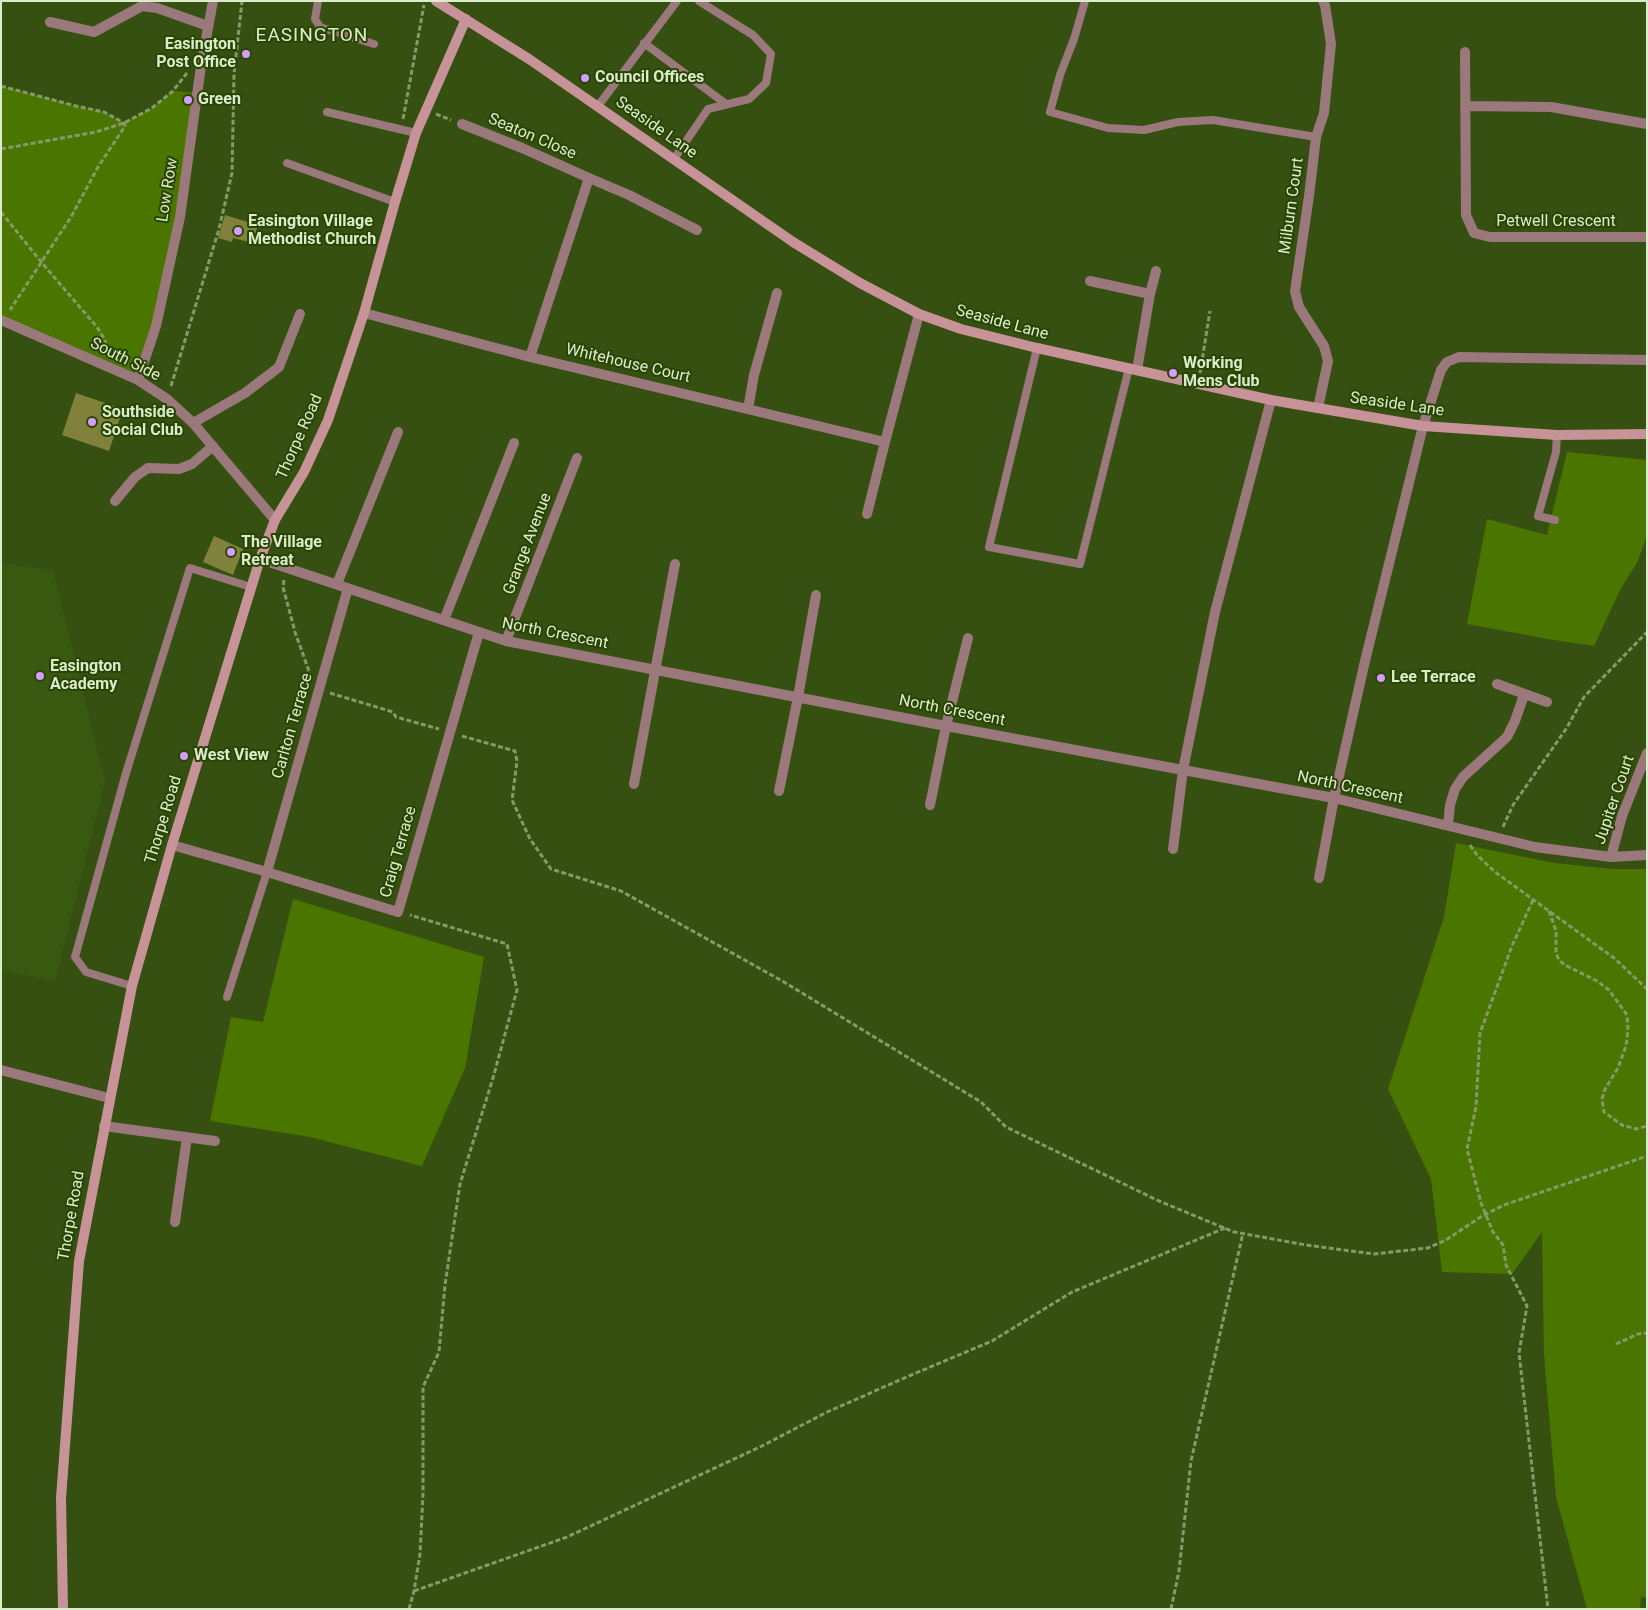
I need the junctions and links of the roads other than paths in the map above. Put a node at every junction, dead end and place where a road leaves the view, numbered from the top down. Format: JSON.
{"nodes":[{"id":1,"x":213,"y":1,"type":"edge"},
{"id":2,"x":318,"y":1,"type":"edge"},
{"id":3,"x":436,"y":1,"type":"edge"},
{"id":4,"x":677,"y":1,"type":"edge"},
{"id":5,"x":699,"y":1,"type":"edge"},
{"id":6,"x":1085,"y":1,"type":"edge"},
{"id":7,"x":1323,"y":1,"type":"edge"},
{"id":8,"x":466,"y":19,"type":"junction"},
{"id":9,"x":50,"y":22,"type":"dead end"},
{"id":10,"x":208,"y":26,"type":"junction"},
{"id":11,"x":644,"y":43,"type":"junction"},
{"id":12,"x":374,"y":44,"type":"dead end"},
{"id":13,"x":1465,"y":52,"type":"dead end"},
{"id":14,"x":726,"y":104,"type":"junction"},
{"id":15,"x":598,"y":106,"type":"junction"},
{"id":16,"x":1465,"y":106,"type":"junction"},
{"id":17,"x":327,"y":112,"type":"dead end"},
{"id":18,"x":462,"y":124,"type":"road end"},
{"id":19,"x":1647,"y":124,"type":"edge"},
{"id":20,"x":416,"y":134,"type":"junction"},
{"id":21,"x":1316,"y":137,"type":"junction"},
{"id":22,"x":674,"y":159,"type":"junction"},
{"id":23,"x":287,"y":164,"type":"dead end"},
{"id":24,"x":589,"y":178,"type":"junction"},
{"id":25,"x":395,"y":202,"type":"junction"},
{"id":26,"x":697,"y":230,"type":"dead end"},
{"id":27,"x":1647,"y":237,"type":"edge"},
{"id":28,"x":1156,"y":271,"type":"dead end"},
{"id":29,"x":1090,"y":281,"type":"dead end"},
{"id":30,"x":777,"y":293,"type":"dead end"},
{"id":31,"x":1150,"y":294,"type":"junction"},
{"id":32,"x":364,"y":313,"type":"junction"},
{"id":33,"x":300,"y":314,"type":"dead end"},
{"id":34,"x":919,"y":314,"type":"junction"},
{"id":35,"x":4,"y":317,"type":"edge"},
{"id":36,"x":1037,"y":348,"type":"junction"},
{"id":37,"x":530,"y":357,"type":"junction"},
{"id":38,"x":1647,"y":360,"type":"edge"},
{"id":39,"x":1133,"y":369,"type":"junction"},
{"id":40,"x":138,"y":380,"type":"junction"},
{"id":41,"x":1271,"y":400,"type":"junction"},
{"id":42,"x":748,"y":408,"type":"junction"},
{"id":43,"x":1318,"y":408,"type":"junction"},
{"id":44,"x":193,"y":423,"type":"junction"},
{"id":45,"x":1423,"y":426,"type":"junction"},
{"id":46,"x":398,"y":432,"type":"dead end"},
{"id":47,"x":1647,"y":434,"type":"edge"},
{"id":48,"x":1557,"y":435,"type":"junction"},
{"id":49,"x":885,"y":442,"type":"junction"},
{"id":50,"x":514,"y":443,"type":"dead end"},
{"id":51,"x":214,"y":446,"type":"junction"},
{"id":52,"x":577,"y":458,"type":"dead end"},
{"id":53,"x":115,"y":501,"type":"dead end"},
{"id":54,"x":867,"y":514,"type":"dead end"},
{"id":55,"x":275,"y":520,"type":"junction"},
{"id":56,"x":1555,"y":520,"type":"dead end"},
{"id":57,"x":260,"y":559,"type":"junction"},
{"id":58,"x":675,"y":564,"type":"dead end"},
{"id":59,"x":337,"y":584,"type":"junction"},
{"id":60,"x":251,"y":587,"type":"junction"},
{"id":61,"x":348,"y":588,"type":"junction"},
{"id":62,"x":816,"y":595,"type":"dead end"},
{"id":63,"x":444,"y":620,"type":"junction"},
{"id":64,"x":479,"y":632,"type":"junction"},
{"id":65,"x":968,"y":638,"type":"dead end"},
{"id":66,"x":506,"y":641,"type":"junction"},
{"id":67,"x":655,"y":669,"type":"junction"},
{"id":68,"x":1498,"y":684,"type":"dead end"},
{"id":69,"x":1524,"y":694,"type":"junction"},
{"id":70,"x":798,"y":697,"type":"junction"},
{"id":71,"x":1547,"y":702,"type":"dead end"},
{"id":72,"x":946,"y":726,"type":"junction"},
{"id":73,"x":1647,"y":753,"type":"edge"},
{"id":74,"x":1183,"y":770,"type":"junction"},
{"id":75,"x":634,"y":784,"type":"dead end"},
{"id":76,"x":779,"y":791,"type":"dead end"},
{"id":77,"x":1334,"y":798,"type":"junction"},
{"id":78,"x":930,"y":805,"type":"dead end"},
{"id":79,"x":1448,"y":825,"type":"junction"},
{"id":80,"x":172,"y":845,"type":"junction"},
{"id":81,"x":1173,"y":849,"type":"dead end"},
{"id":82,"x":1647,"y":855,"type":"edge"},
{"id":83,"x":1611,"y":857,"type":"junction"},
{"id":84,"x":267,"y":872,"type":"junction"},
{"id":85,"x":1320,"y":878,"type":"dead end"},
{"id":86,"x":132,"y":986,"type":"junction"},
{"id":87,"x":227,"y":998,"type":"dead end"},
{"id":88,"x":1,"y":1070,"type":"edge"},
{"id":89,"x":109,"y":1098,"type":"junction"},
{"id":90,"x":104,"y":1126,"type":"junction"},
{"id":91,"x":186,"y":1137,"type":"junction"},
{"id":92,"x":215,"y":1141,"type":"dead end"},
{"id":93,"x":175,"y":1222,"type":"dead end"},
{"id":94,"x":63,"y":1609,"type":"edge"}],
"edges":[{"from":1,"to":10,"type":"street","name":"Low Row"},
{"from":2,"to":12,"type":"lane"},
{"from":3,"to":8,"type":"main road","name":"Seaside Lane"},
{"from":4,"to":11,"type":"lane"},
{"from":5,"to":14,"type":"lane"},
{"from":6,"to":21,"type":"lane"},
{"from":7,"to":21,"type":"street","name":"Milburn Court"},
{"from":8,"to":15,"type":"main road","name":"Seaside Lane"},
{"from":8,"to":20,"type":"main road","name":"Thorpe Road"},
{"from":9,"to":10,"type":"street"},
{"from":10,"to":40,"type":"street","name":"Low Row"},
{"from":11,"to":14,"type":"lane"},
{"from":11,"to":15,"type":"lane"},
{"from":13,"to":16,"type":"street","name":"Petwell Crescent"},
{"from":14,"to":22,"type":"lane"},
{"from":15,"to":22,"type":"main road","name":"Seaside Lane"},
{"from":16,"to":19,"type":"street"},
{"from":16,"to":27,"type":"street","name":"Petwell Crescent"},
{"from":17,"to":20,"type":"lane"},
{"from":18,"to":24,"type":"street","name":"Seaton Close"},
{"from":20,"to":25,"type":"main road","name":"Thorpe Road"},
{"from":21,"to":43,"type":"street","name":"Milburn Court"},
{"from":22,"to":34,"type":"main road","name":"Seaside Lane"},
{"from":23,"to":25,"type":"lane"},
{"from":24,"to":26,"type":"street","name":"Seaton Close"},
{"from":24,"to":37,"type":"street"},
{"from":25,"to":32,"type":"main road","name":"Thorpe Road"},
{"from":28,"to":31,"type":"street"},
{"from":29,"to":31,"type":"street"},
{"from":30,"to":42,"type":"street"},
{"from":31,"to":39,"type":"street"},
{"from":32,"to":37,"type":"street","name":"Whitehouse Court"},
{"from":32,"to":55,"type":"main road","name":"Thorpe Road"},
{"from":33,"to":44,"type":"street"},
{"from":34,"to":36,"type":"main road","name":"Seaside Lane"},
{"from":34,"to":49,"type":"street"},
{"from":35,"to":40,"type":"street","name":"South Side"},
{"from":36,"to":39,"type":"main road","name":"Seaside Lane"},
{"from":36,"to":39,"type":"lane"},
{"from":37,"to":42,"type":"street","name":"Whitehouse Court"},
{"from":38,"to":45,"type":"street"},
{"from":39,"to":41,"type":"main road","name":"Seaside Lane"},
{"from":40,"to":44,"type":"street","name":"South Side"},
{"from":41,"to":43,"type":"main road","name":"Seaside Lane"},
{"from":41,"to":74,"type":"street"},
{"from":42,"to":49,"type":"street","name":"Whitehouse Court"},
{"from":43,"to":45,"type":"main road","name":"Seaside Lane"},
{"from":44,"to":51,"type":"street","name":"South Side"},
{"from":45,"to":48,"type":"main road","name":"Seaside Lane"},
{"from":45,"to":77,"type":"street"},
{"from":46,"to":59,"type":"street"},
{"from":47,"to":48,"type":"main road","name":"Seaside Lane"},
{"from":48,"to":56,"type":"lane"},
{"from":49,"to":54,"type":"street"},
{"from":50,"to":63,"type":"street"},
{"from":51,"to":53,"type":"street"},
{"from":51,"to":55,"type":"street","name":"South Side"},
{"from":52,"to":66,"type":"street","name":"Grange Avenue"},
{"from":55,"to":57,"type":"main road","name":"Thorpe Road"},
{"from":57,"to":59,"type":"street","name":"North Crescent"},
{"from":57,"to":60,"type":"main road","name":"Thorpe Road"},
{"from":58,"to":67,"type":"street"},
{"from":59,"to":61,"type":"street","name":"North Crescent"},
{"from":60,"to":80,"type":"main road","name":"Thorpe Road"},
{"from":60,"to":86,"type":"lane"},
{"from":61,"to":63,"type":"street","name":"North Crescent"},
{"from":61,"to":84,"type":"street","name":"Carlton Terrace"},
{"from":62,"to":70,"type":"street"},
{"from":63,"to":64,"type":"street","name":"North Crescent"},
{"from":64,"to":66,"type":"street","name":"North Crescent"},
{"from":64,"to":84,"type":"street","name":"Craig Terrace"},
{"from":65,"to":72,"type":"street"},
{"from":66,"to":67,"type":"street","name":"North Crescent"},
{"from":67,"to":70,"type":"street","name":"North Crescent"},
{"from":67,"to":75,"type":"street"},
{"from":68,"to":69,"type":"street"},
{"from":69,"to":71,"type":"street"},
{"from":69,"to":79,"type":"street"},
{"from":70,"to":72,"type":"street","name":"North Crescent"},
{"from":70,"to":76,"type":"street"},
{"from":72,"to":74,"type":"street","name":"North Crescent"},
{"from":72,"to":78,"type":"street"},
{"from":73,"to":83,"type":"street","name":"Jupiter Court"},
{"from":74,"to":77,"type":"street","name":"North Crescent"},
{"from":74,"to":81,"type":"street"},
{"from":77,"to":79,"type":"street","name":"North Crescent"},
{"from":77,"to":85,"type":"street"},
{"from":79,"to":83,"type":"street","name":"North Crescent"},
{"from":80,"to":84,"type":"street","name":"Craig Terrace"},
{"from":80,"to":86,"type":"main road","name":"Thorpe Road"},
{"from":82,"to":83,"type":"street","name":"North Crescent"},
{"from":84,"to":87,"type":"lane"},
{"from":86,"to":89,"type":"main road","name":"Thorpe Road"},
{"from":88,"to":89,"type":"street"},
{"from":89,"to":90,"type":"main road","name":"Thorpe Road"},
{"from":90,"to":91,"type":"street"},
{"from":90,"to":94,"type":"main road","name":"Thorpe Road"},
{"from":91,"to":92,"type":"street"},
{"from":91,"to":93,"type":"street"}]}
